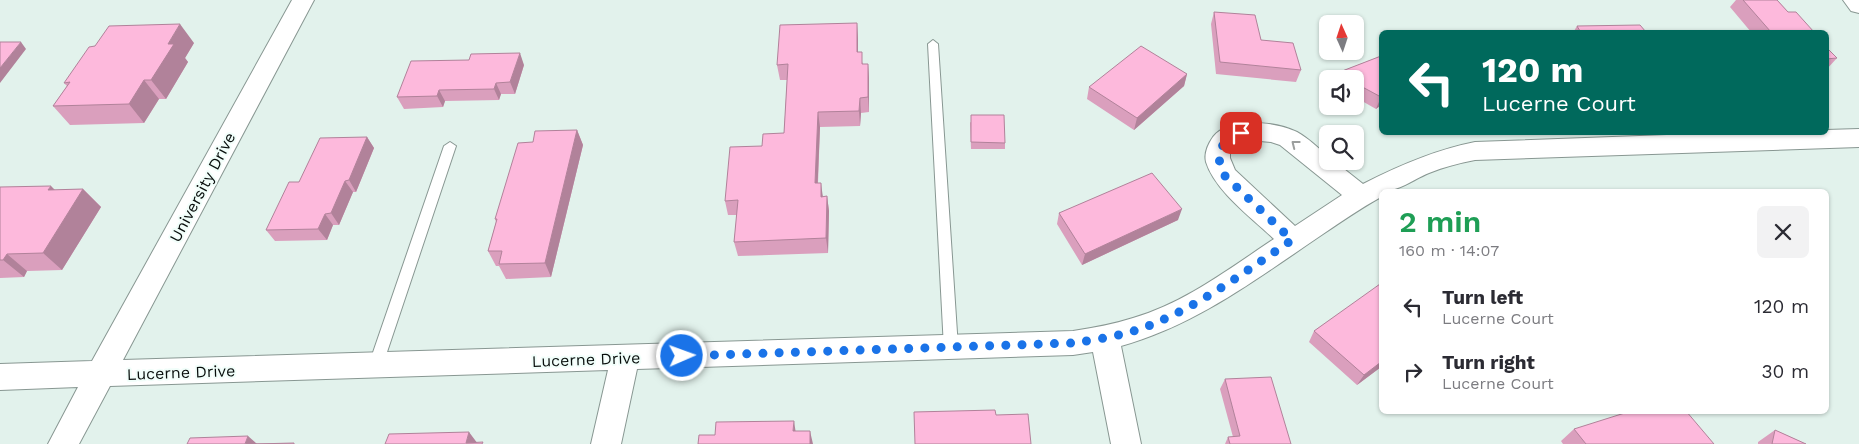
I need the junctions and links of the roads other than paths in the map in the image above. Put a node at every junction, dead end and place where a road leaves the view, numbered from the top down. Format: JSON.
{"nodes":[{"id":1,"x":303,"y":0,"type":"edge"},
{"id":2,"x":1854,"y":0,"type":"edge"},
{"id":3,"x":1859,"y":6,"type":"edge"},
{"id":4,"x":932,"y":44,"type":"dead end"},
{"id":5,"x":1859,"y":138,"type":"edge"},
{"id":6,"x":450,"y":146,"type":"dead end"},
{"id":7,"x":1361,"y":196,"type":"junction"},
{"id":8,"x":1292,"y":240,"type":"junction"},
{"id":9,"x":1104,"y":338,"type":"junction"},
{"id":10,"x":951,"y":348,"type":"junction"},
{"id":11,"x":625,"y":358,"type":"junction"},
{"id":12,"x":375,"y":367,"type":"junction"},
{"id":13,"x":101,"y":374,"type":"junction"},
{"id":14,"x":0,"y":377,"type":"edge"},
{"id":15,"x":63,"y":444,"type":"edge"},
{"id":16,"x":606,"y":444,"type":"edge"},
{"id":17,"x":1126,"y":444,"type":"edge"}],
"edges":[{"from":1,"to":13,"type":"street","name":"University Drive"},
{"from":2,"to":3,"type":"street"},
{"from":4,"to":10,"type":"lane"},
{"from":5,"to":7,"type":"street","name":"Lucerne Drive"},
{"from":6,"to":12,"type":"lane"},
{"from":7,"to":8,"type":"street","name":"Lucerne Drive"},
{"from":7,"to":8,"type":"street","one_way":true},
{"from":8,"to":9,"type":"street","name":"Lucerne Drive"},
{"from":9,"to":10,"type":"street","name":"Lucerne Drive"},
{"from":9,"to":17,"type":"street"},
{"from":10,"to":11,"type":"street","name":"Lucerne Drive"},
{"from":11,"to":12,"type":"street","name":"Lucerne Drive"},
{"from":11,"to":16,"type":"street"},
{"from":12,"to":13,"type":"street","name":"Lucerne Drive"},
{"from":13,"to":14,"type":"street","name":"Lucerne Drive"},
{"from":13,"to":15,"type":"street","name":"University Drive"}]}
